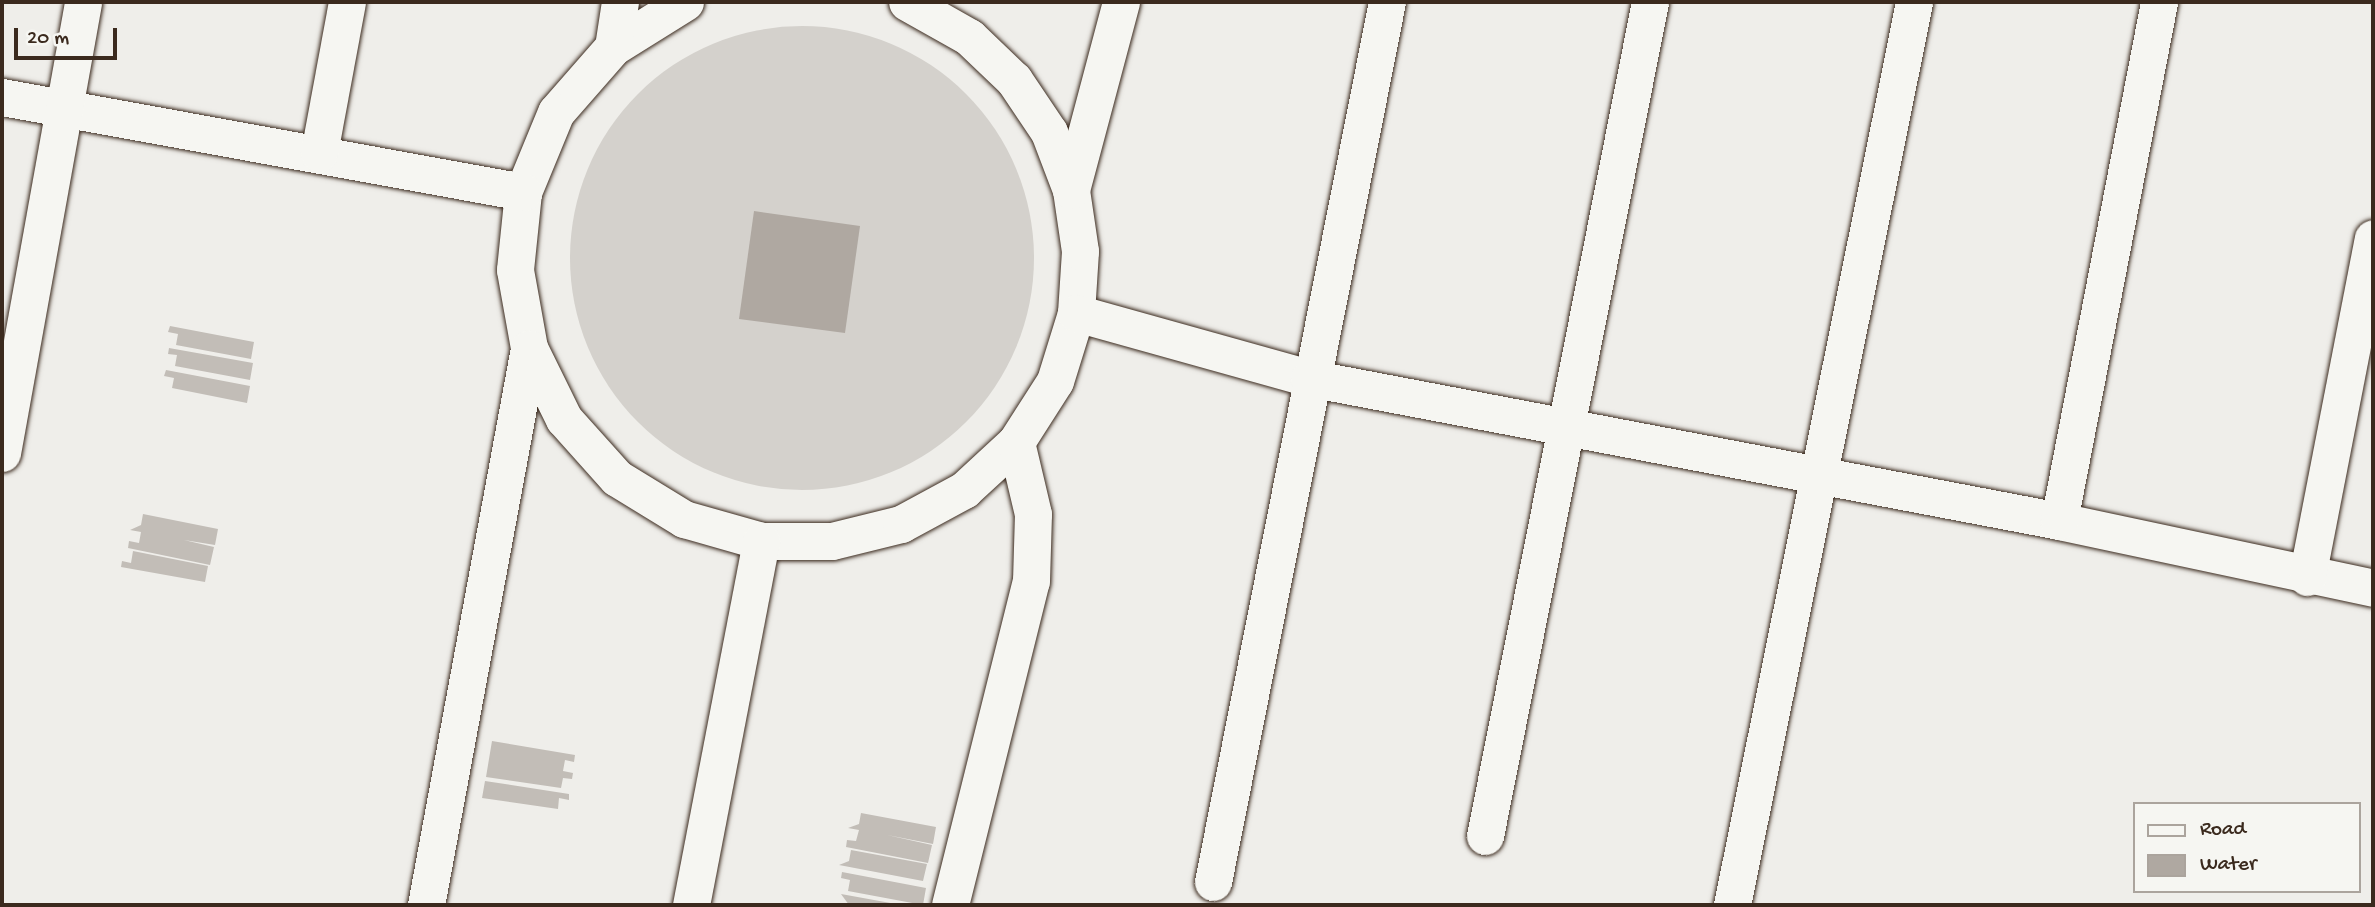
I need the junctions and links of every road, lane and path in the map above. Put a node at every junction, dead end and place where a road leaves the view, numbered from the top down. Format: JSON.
{"nodes":[{"id":1,"x":83,"y":2,"type":"edge"},
{"id":2,"x":347,"y":2,"type":"edge"},
{"id":3,"x":620,"y":2,"type":"edge"},
{"id":4,"x":685,"y":2,"type":"edge"},
{"id":5,"x":907,"y":2,"type":"edge"},
{"id":6,"x":1121,"y":2,"type":"edge"},
{"id":7,"x":1387,"y":2,"type":"edge"},
{"id":8,"x":1650,"y":2,"type":"edge"},
{"id":9,"x":1914,"y":2,"type":"edge"},
{"id":10,"x":2159,"y":2,"type":"edge"},
{"id":11,"x":613,"y":47,"type":"junction"},
{"id":12,"x":2,"y":97,"type":"edge"},
{"id":13,"x":62,"y":109,"type":"junction"},
{"id":14,"x":320,"y":153,"type":"junction"},
{"id":15,"x":1071,"y":190,"type":"junction"},
{"id":16,"x":523,"y":192,"type":"junction"},
{"id":17,"x":2373,"y":238,"type":"edge"},
{"id":18,"x":1076,"y":313,"type":"junction"},
{"id":19,"x":529,"y":348,"type":"junction"},
{"id":20,"x":1309,"y":378,"type":"junction"},
{"id":21,"x":1564,"y":430,"type":"junction"},
{"id":22,"x":1016,"y":442,"type":"junction"},
{"id":23,"x":2,"y":453,"type":"edge"},
{"id":24,"x":1821,"y":480,"type":"junction"},
{"id":25,"x":2059,"y":521,"type":"junction"},
{"id":26,"x":761,"y":541,"type":"junction"},
{"id":27,"x":2307,"y":577,"type":"junction"},
{"id":28,"x":2373,"y":588,"type":"edge"},
{"id":29,"x":1485,"y":836,"type":"dead end"},
{"id":30,"x":1213,"y":883,"type":"dead end"},
{"id":31,"x":426,"y":905,"type":"edge"},
{"id":32,"x":691,"y":905,"type":"edge"},
{"id":33,"x":950,"y":905,"type":"edge"},
{"id":34,"x":1732,"y":905,"type":"edge"}],
"edges":[{"from":1,"to":13,"type":"street"},
{"from":2,"to":14,"type":"street"},
{"from":3,"to":11,"type":"street"},
{"from":4,"to":11,"type":"street"},
{"from":5,"to":15,"type":"street"},
{"from":6,"to":15,"type":"street"},
{"from":7,"to":20,"type":"street"},
{"from":8,"to":21,"type":"street"},
{"from":9,"to":24,"type":"street"},
{"from":10,"to":25,"type":"street"},
{"from":11,"to":16,"type":"street"},
{"from":12,"to":13,"type":"street"},
{"from":13,"to":14,"type":"street"},
{"from":13,"to":23,"type":"street"},
{"from":14,"to":16,"type":"street"},
{"from":15,"to":18,"type":"street"},
{"from":16,"to":19,"type":"street"},
{"from":17,"to":27,"type":"street"},
{"from":18,"to":20,"type":"street"},
{"from":18,"to":22,"type":"street"},
{"from":19,"to":26,"type":"street"},
{"from":19,"to":31,"type":"street"},
{"from":20,"to":21,"type":"street"},
{"from":20,"to":30,"type":"street"},
{"from":21,"to":24,"type":"street"},
{"from":21,"to":29,"type":"street"},
{"from":22,"to":26,"type":"street"},
{"from":22,"to":33,"type":"street"},
{"from":24,"to":25,"type":"street"},
{"from":24,"to":34,"type":"street"},
{"from":25,"to":27,"type":"street"},
{"from":26,"to":32,"type":"street"},
{"from":27,"to":28,"type":"street"}]}
